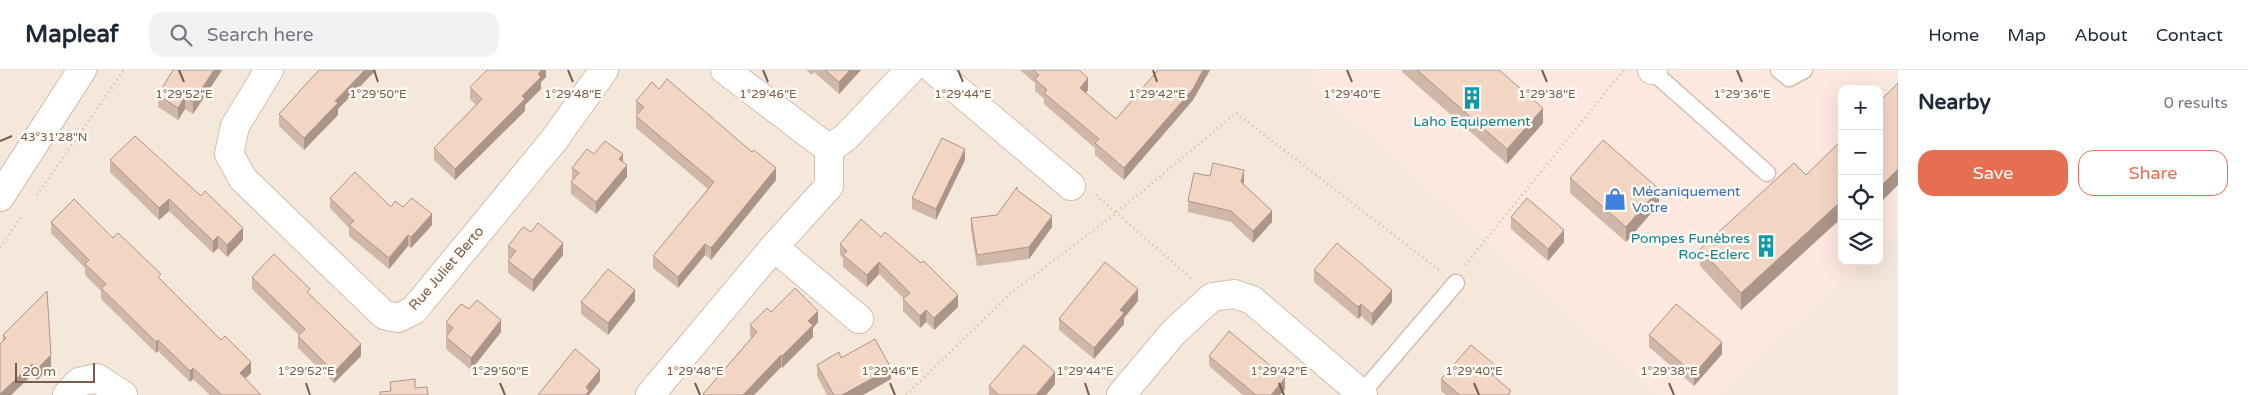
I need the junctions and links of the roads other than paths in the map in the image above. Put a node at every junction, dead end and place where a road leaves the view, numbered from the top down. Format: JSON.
{"nodes":[{"id":1,"x":82,"y":70,"type":"edge"},
{"id":2,"x":270,"y":70,"type":"edge"},
{"id":3,"x":604,"y":70,"type":"edge"},
{"id":4,"x":725,"y":70,"type":"edge"},
{"id":5,"x":910,"y":70,"type":"edge"},
{"id":6,"x":934,"y":70,"type":"edge"},
{"id":7,"x":1652,"y":70,"type":"edge"},
{"id":8,"x":1779,"y":70,"type":"edge"},
{"id":9,"x":1804,"y":70,"type":"edge"},
{"id":10,"x":829,"y":149,"type":"junction"},
{"id":11,"x":1767,"y":173,"type":"dead end"},
{"id":12,"x":1071,"y":186,"type":"road end"},
{"id":13,"x":0,"y":197,"type":"edge"},
{"id":14,"x":774,"y":247,"type":"junction"},
{"id":15,"x":1456,"y":283,"type":"road end"},
{"id":16,"x":859,"y":319,"type":"dead end"},
{"id":17,"x":1362,"y":394,"type":"edge"},
{"id":18,"x":67,"y":395,"type":"edge"},
{"id":19,"x":123,"y":395,"type":"edge"},
{"id":20,"x":650,"y":395,"type":"edge"},
{"id":21,"x":1121,"y":395,"type":"edge"}],
"edges":[{"from":1,"to":13,"type":"street"},
{"from":2,"to":3,"type":"street","name":"Rue Juliet Berto"},
{"from":4,"to":10,"type":"street"},
{"from":5,"to":10,"type":"street"},
{"from":6,"to":12,"type":"street"},
{"from":7,"to":11,"type":"lane"},
{"from":8,"to":9,"type":"lane"},
{"from":10,"to":14,"type":"street"},
{"from":14,"to":16,"type":"street"},
{"from":14,"to":20,"type":"street"},
{"from":15,"to":17,"type":"lane"},
{"from":17,"to":21,"type":"street"},
{"from":18,"to":19,"type":"street"}]}
